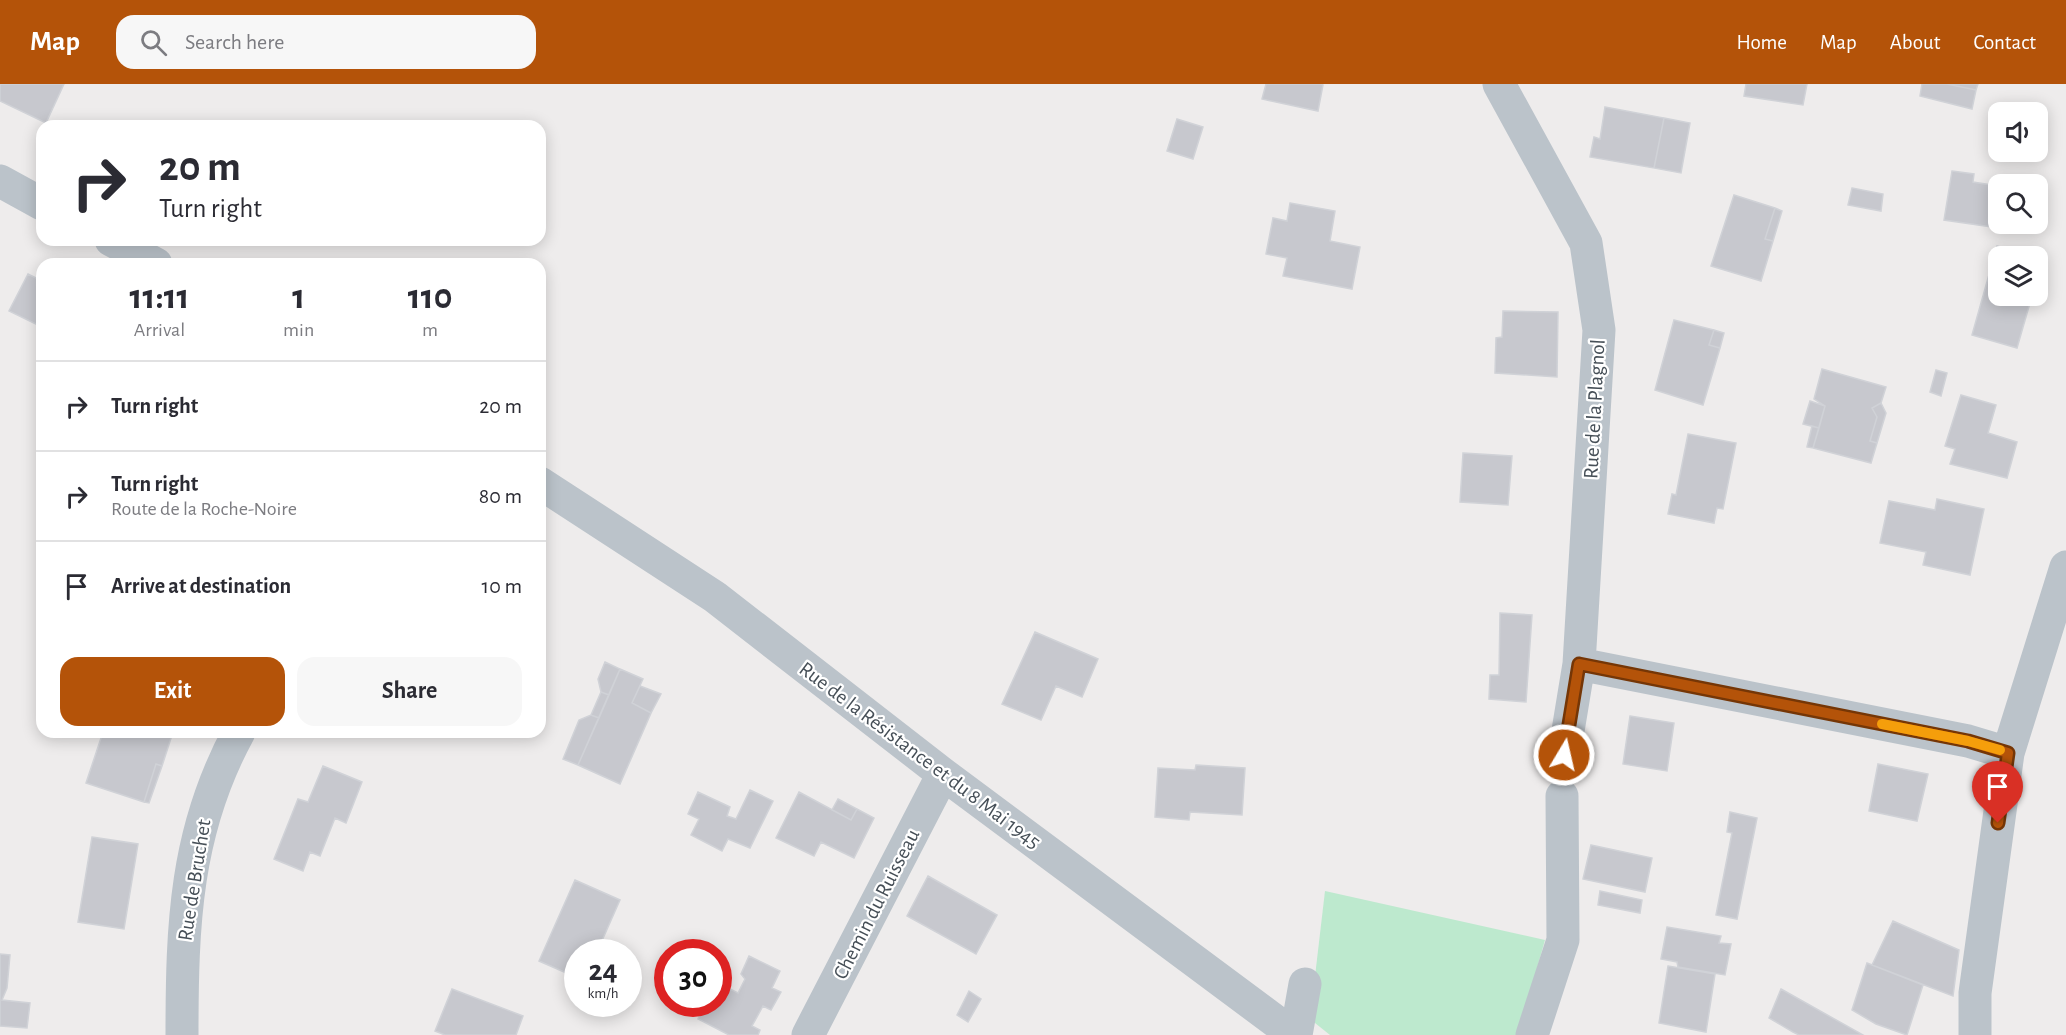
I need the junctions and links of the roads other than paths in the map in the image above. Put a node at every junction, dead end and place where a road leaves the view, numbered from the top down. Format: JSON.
{"nodes":[{"id":1,"x":1499,"y":84,"type":"edge"},
{"id":2,"x":0,"y":182,"type":"edge"},
{"id":3,"x":36,"y":201,"type":"edge"},
{"id":4,"x":122,"y":246,"type":"edge"},
{"id":5,"x":145,"y":258,"type":"edge"},
{"id":6,"x":546,"y":487,"type":"edge"},
{"id":7,"x":2066,"y":567,"type":"edge"},
{"id":8,"x":1579,"y":664,"type":"junction"},
{"id":9,"x":236,"y":738,"type":"edge"},
{"id":10,"x":2008,"y":753,"type":"junction"},
{"id":11,"x":1564,"y":755,"type":"dead end"},
{"id":12,"x":943,"y":774,"type":"junction"},
{"id":13,"x":1562,"y":796,"type":"dead end"},
{"id":14,"x":1305,"y":984,"type":"dead end"},
{"id":15,"x":182,"y":1035,"type":"edge"},
{"id":16,"x":808,"y":1035,"type":"edge"},
{"id":17,"x":1295,"y":1035,"type":"edge"},
{"id":18,"x":1532,"y":1035,"type":"edge"},
{"id":19,"x":1975,"y":1035,"type":"edge"}],
"edges":[{"from":1,"to":8,"type":"street","name":"Rue de la Plagnol"},
{"from":2,"to":3,"type":"street"},
{"from":4,"to":5,"type":"street"},
{"from":6,"to":12,"type":"street","name":"Rue de la Résistance et du 8 Mai 1945"},
{"from":7,"to":10,"type":"street"},
{"from":8,"to":10,"type":"street"},
{"from":8,"to":11,"type":"street","name":"Rue de la Plagnol"},
{"from":9,"to":15,"type":"street","name":"Rue de Bruchet"},
{"from":10,"to":19,"type":"street"},
{"from":12,"to":16,"type":"street","name":"Chemin du Ruisseau"},
{"from":12,"to":17,"type":"street","name":"Rue de la Résistance et du 8 Mai 1945"},
{"from":13,"to":18,"type":"street"},
{"from":14,"to":17,"type":"street"}]}
